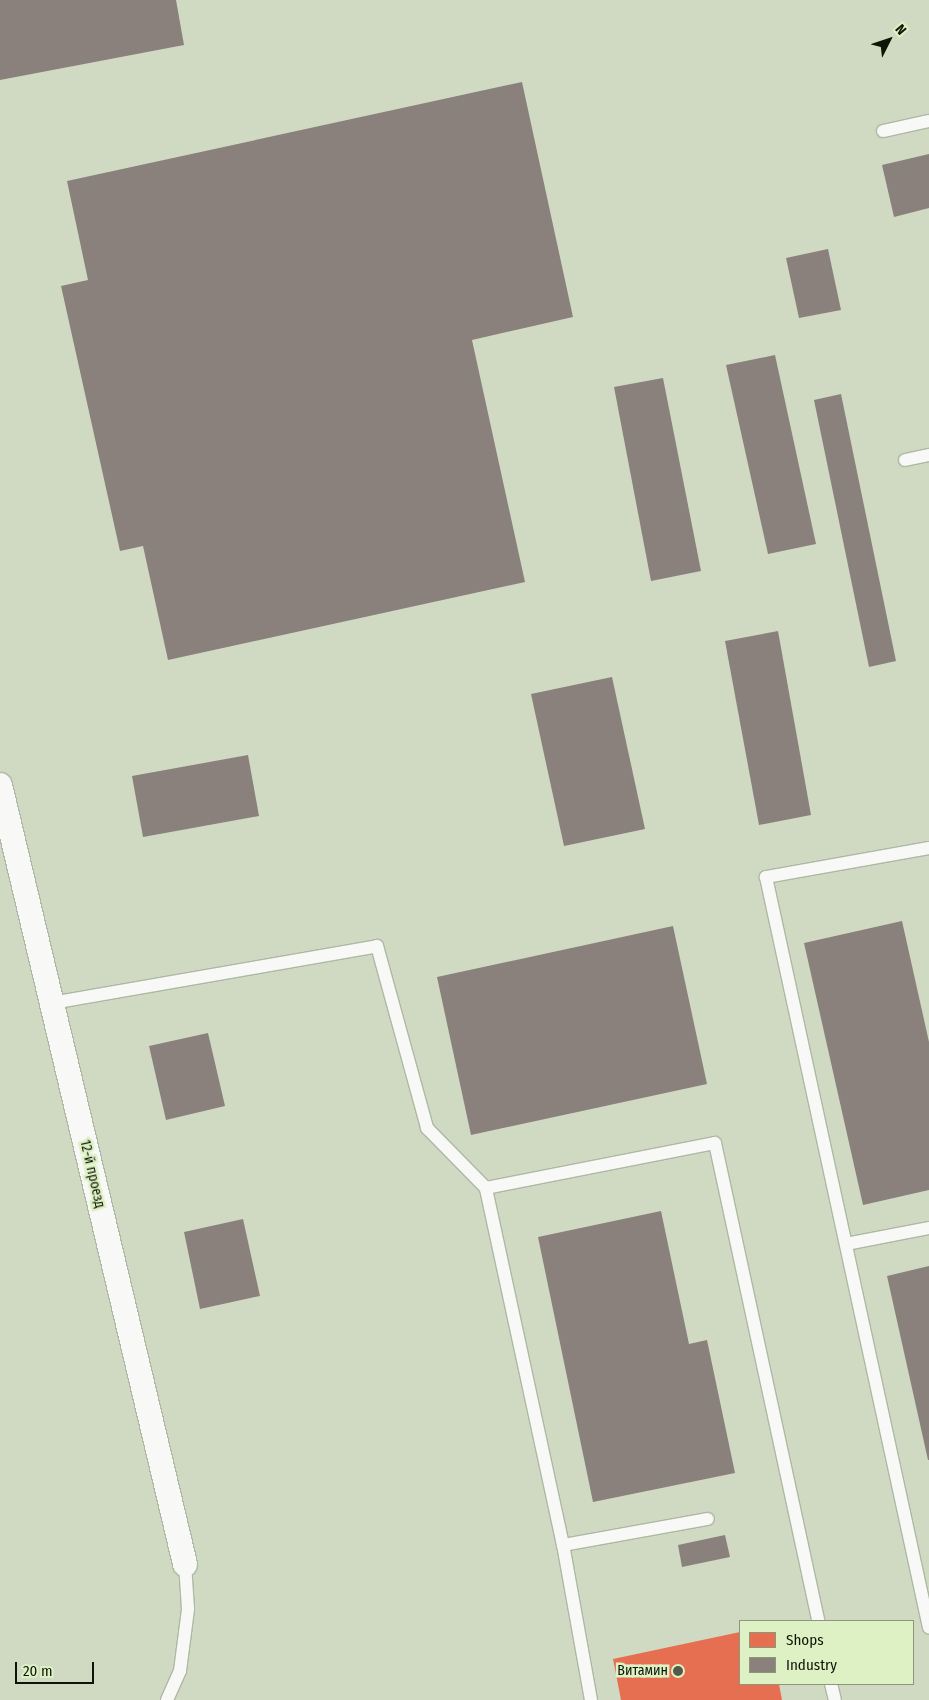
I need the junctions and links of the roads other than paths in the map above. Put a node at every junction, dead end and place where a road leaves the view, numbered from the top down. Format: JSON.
{"nodes":[{"id":1,"x":929,"y":121,"type":"edge"},
{"id":2,"x":883,"y":131,"type":"dead end"},
{"id":3,"x":929,"y":455,"type":"edge"},
{"id":4,"x":905,"y":460,"type":"dead end"},
{"id":5,"x":0,"y":785,"type":"edge"},
{"id":6,"x":929,"y":848,"type":"edge"},
{"id":7,"x":52,"y":1003,"type":"junction"},
{"id":8,"x":486,"y":1188,"type":"junction"},
{"id":9,"x":929,"y":1228,"type":"edge"},
{"id":10,"x":846,"y":1244,"type":"junction"},
{"id":11,"x":708,"y":1519,"type":"dead end"},
{"id":12,"x":563,"y":1545,"type":"junction"},
{"id":13,"x":185,"y":1564,"type":"joint"},
{"id":14,"x":818,"y":1620,"type":"edge"},
{"id":15,"x":929,"y":1628,"type":"edge"},
{"id":16,"x":831,"y":1685,"type":"edge"},
{"id":17,"x":167,"y":1700,"type":"edge"},
{"id":18,"x":591,"y":1700,"type":"edge"},
{"id":19,"x":835,"y":1700,"type":"edge"}],
"edges":[{"from":1,"to":2,"type":"lane"},
{"from":3,"to":4,"type":"lane"},
{"from":5,"to":7,"type":"street","name":"12-й проезд"},
{"from":6,"to":10,"type":"lane"},
{"from":7,"to":8,"type":"lane"},
{"from":7,"to":13,"type":"street","name":"12-й проезд"},
{"from":8,"to":12,"type":"lane"},
{"from":8,"to":14,"type":"lane"},
{"from":9,"to":10,"type":"lane"},
{"from":10,"to":15,"type":"lane"},
{"from":11,"to":12,"type":"lane"},
{"from":12,"to":18,"type":"lane"},
{"from":13,"to":17,"type":"lane"},
{"from":16,"to":19,"type":"lane"}]}
